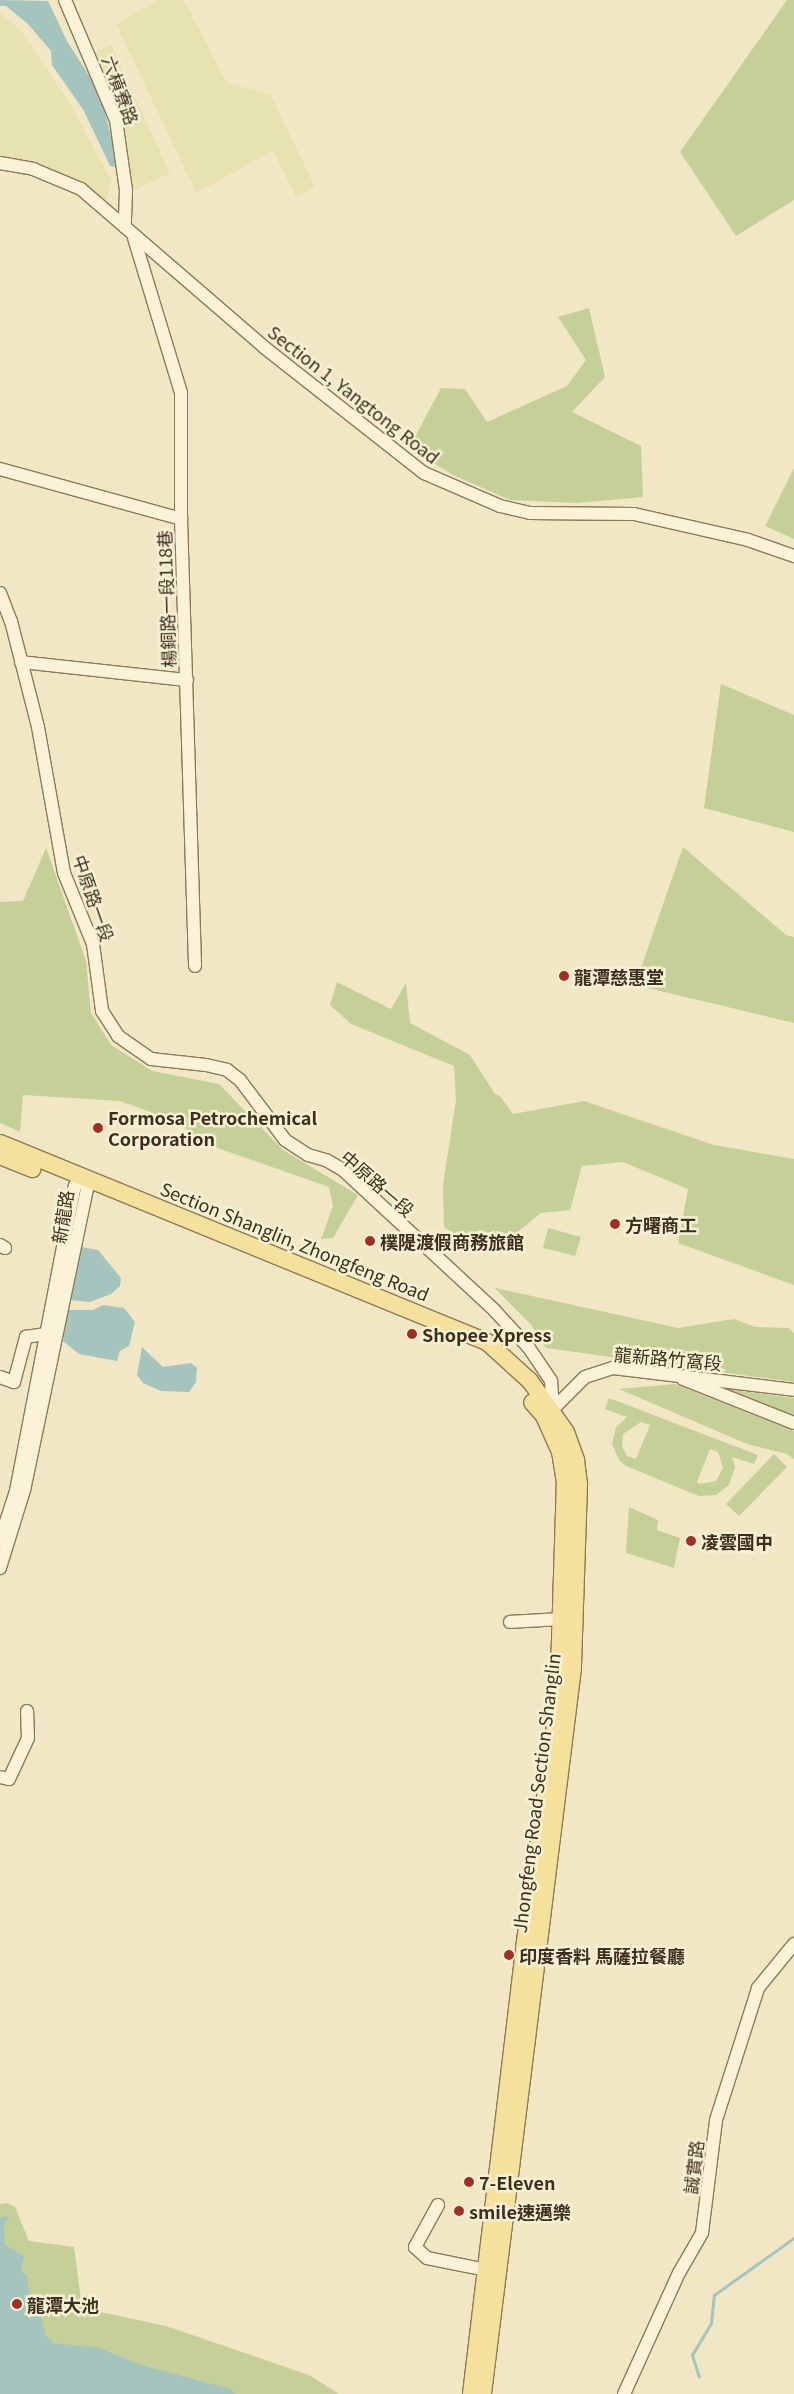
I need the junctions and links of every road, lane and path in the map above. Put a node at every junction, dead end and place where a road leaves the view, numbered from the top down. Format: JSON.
{"nodes":[{"id":1,"x":66,"y":0,"type":"edge"},
{"id":2,"x":0,"y":163,"type":"edge"},
{"id":3,"x":124,"y":227,"type":"junction"},
{"id":4,"x":134,"y":238,"type":"junction"},
{"id":5,"x":0,"y":469,"type":"edge"},
{"id":6,"x":181,"y":519,"type":"junction"},
{"id":7,"x":794,"y":556,"type":"edge"},
{"id":8,"x":0,"y":593,"type":"edge"},
{"id":9,"x":21,"y":662,"type":"junction"},
{"id":10,"x":187,"y":680,"type":"junction"},
{"id":11,"x":195,"y":966,"type":"dead end"},
{"id":12,"x":0,"y":1144,"type":"edge"},
{"id":13,"x":0,"y":1156,"type":"edge"},
{"id":14,"x":81,"y":1184,"type":"junction"},
{"id":15,"x":46,"y":1334,"type":"junction"},
{"id":16,"x":0,"y":1377,"type":"edge"},
{"id":17,"x":679,"y":1377,"type":"junction"},
{"id":18,"x":794,"y":1390,"type":"edge"},
{"id":19,"x":548,"y":1413,"type":"junction"},
{"id":20,"x":794,"y":1424,"type":"edge"},
{"id":21,"x":0,"y":1540,"type":"edge"},
{"id":22,"x":0,"y":1568,"type":"edge"},
{"id":23,"x":560,"y":1619,"type":"junction"},
{"id":24,"x":510,"y":1622,"type":"dead end"},
{"id":25,"x":28,"y":1711,"type":"dead end"},
{"id":26,"x":5,"y":1778,"type":"edge"},
{"id":27,"x":794,"y":1944,"type":"edge"},
{"id":28,"x":438,"y":2205,"type":"dead end"},
{"id":29,"x":486,"y":2270,"type":"junction"},
{"id":30,"x":472,"y":2394,"type":"edge"},
{"id":31,"x":483,"y":2394,"type":"edge"},
{"id":32,"x":624,"y":2394,"type":"edge"}],
"edges":[{"from":1,"to":3,"type":"street","name":"六槓寮路"},
{"from":2,"to":3,"type":"street","name":"Section 1, Yangtong Road"},
{"from":3,"to":4,"type":"street","name":"Section 1, Yangtong Road"},
{"from":4,"to":6,"type":"street","name":"楊銅路一段118巷"},
{"from":4,"to":7,"type":"street","name":"Section 1, Yangtong Road"},
{"from":5,"to":6,"type":"street"},
{"from":6,"to":10,"type":"street","name":"楊銅路一段118巷"},
{"from":8,"to":9,"type":"street","name":"中原路一段"},
{"from":9,"to":10,"type":"street"},
{"from":9,"to":19,"type":"street","name":"中原路一段"},
{"from":10,"to":11,"type":"street","name":"楊銅路一段118巷"},
{"from":12,"to":14,"type":"main road","name":"Section Shanglin, Zhongfeng Road"},
{"from":13,"to":14,"type":"main road","name":"Section Shanglin, Zhongfeng Road"},
{"from":14,"to":15,"type":"street","name":"新龍路"},
{"from":14,"to":19,"type":"main road","name":"Section Shanglin, Zhongfeng Road"},
{"from":14,"to":22,"type":"street","name":"新龍路"},
{"from":15,"to":16,"type":"street"},
{"from":15,"to":21,"type":"street","name":"新龍路"},
{"from":17,"to":18,"type":"street","name":"龍新路竹窩段"},
{"from":17,"to":19,"type":"street","name":"龍新路竹窩段"},
{"from":17,"to":20,"type":"street"},
{"from":19,"to":23,"type":"main road","name":"Jhongfeng Road Section Shanglin"},
{"from":19,"to":31,"type":"main road","name":"Jhongfeng Road Section Shanglin"},
{"from":23,"to":24,"type":"street"},
{"from":23,"to":29,"type":"main road","name":"Jhongfeng Road Section Shanglin"},
{"from":25,"to":26,"type":"street"},
{"from":27,"to":32,"type":"street","name":"誠實路"},
{"from":28,"to":29,"type":"street"},
{"from":29,"to":30,"type":"main road","name":"Jhongfeng Road Section Shanglin"}]}
